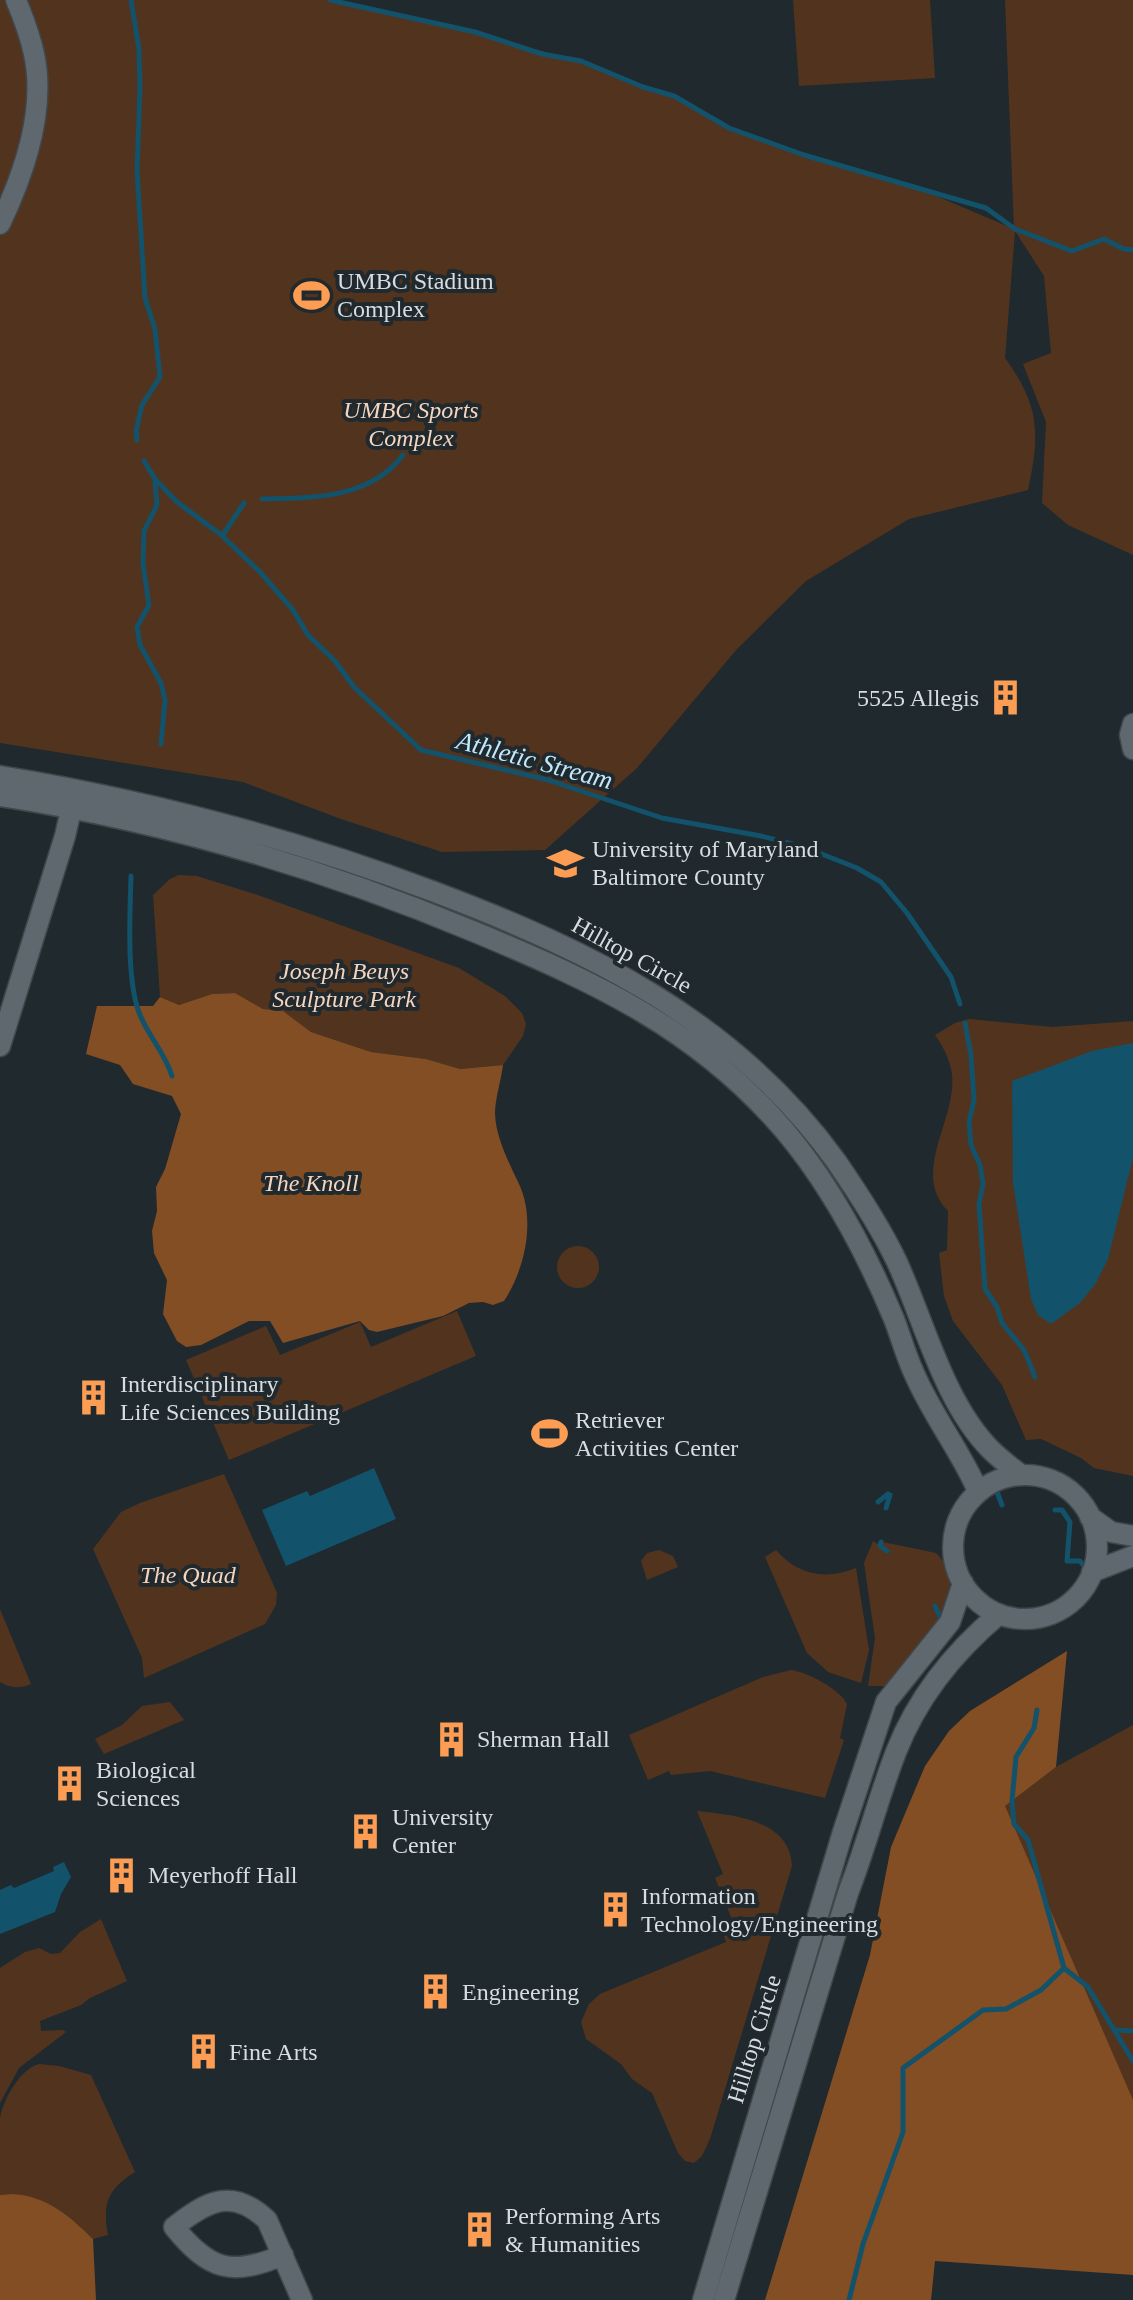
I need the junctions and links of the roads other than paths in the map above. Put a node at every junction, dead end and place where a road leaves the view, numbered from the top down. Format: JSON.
{"nodes":[{"id":1,"x":16,"y":0,"type":"edge"},
{"id":2,"x":0,"y":224,"type":"edge"},
{"id":3,"x":1133,"y":724,"type":"edge"},
{"id":4,"x":1133,"y":749,"type":"edge"},
{"id":5,"x":0,"y":776,"type":"edge"},
{"id":6,"x":76,"y":788,"type":"junction"},
{"id":7,"x":0,"y":796,"type":"edge"},
{"id":8,"x":71,"y":809,"type":"junction"},
{"id":9,"x":0,"y":1046,"type":"edge"},
{"id":10,"x":1021,"y":1475,"type":"junction"},
{"id":11,"x":978,"y":1491,"type":"junction"},
{"id":12,"x":1090,"y":1517,"type":"junction"},
{"id":13,"x":1133,"y":1536,"type":"edge"},
{"id":14,"x":1133,"y":1556,"type":"edge"},
{"id":15,"x":1092,"y":1572,"type":"junction"},
{"id":16,"x":963,"y":1583,"type":"junction"},
{"id":17,"x":999,"y":1614,"type":"junction"},
{"id":18,"x":283,"y":2255,"type":"junction"},
{"id":19,"x":302,"y":2300,"type":"edge"},
{"id":20,"x":703,"y":2300,"type":"edge"},
{"id":21,"x":724,"y":2300,"type":"edge"}],
"edges":[{"from":1,"to":2,"type":"street"},
{"from":3,"to":4,"type":"street"},
{"from":5,"to":6,"type":"street","name":"Hilltop Circle"},
{"from":6,"to":8,"type":"street"},
{"from":6,"to":10,"type":"street","name":"Hilltop Circle"},
{"from":7,"to":8,"type":"street","name":"Hilltop Circle"},
{"from":8,"to":9,"type":"street"},
{"from":8,"to":11,"type":"street","name":"Hilltop Circle"},
{"from":10,"to":11,"type":"street"},
{"from":10,"to":12,"type":"street"},
{"from":11,"to":16,"type":"street"},
{"from":12,"to":13,"type":"street"},
{"from":12,"to":15,"type":"street"},
{"from":14,"to":15,"type":"street"},
{"from":15,"to":17,"type":"street"},
{"from":16,"to":17,"type":"street"},
{"from":16,"to":20,"type":"street","name":"Hilltop Circle"},
{"from":17,"to":21,"type":"street","name":"Hilltop Circle"},
{"from":18,"to":18,"type":"street"},
{"from":18,"to":19,"type":"street"}]}
